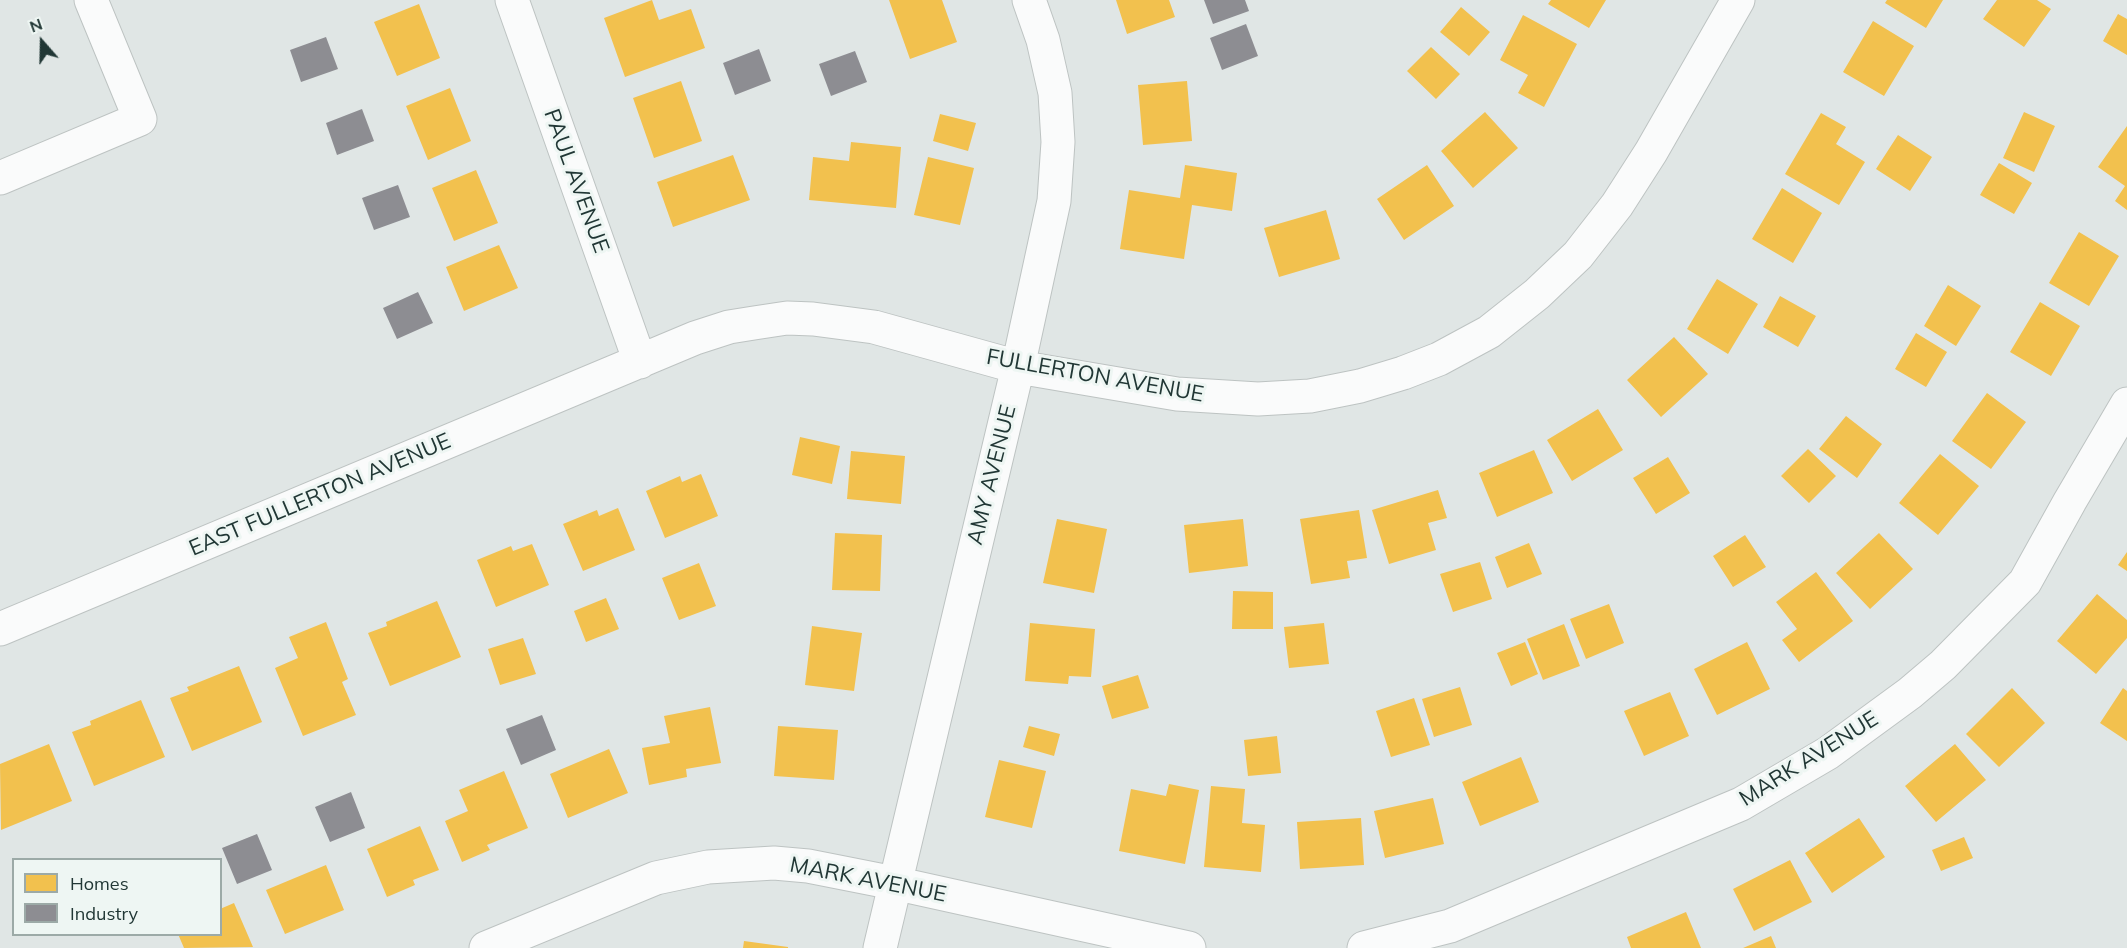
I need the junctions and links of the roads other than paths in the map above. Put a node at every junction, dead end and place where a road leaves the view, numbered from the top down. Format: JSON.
{"nodes":[{"id":1,"x":91,"y":0,"type":"edge"},
{"id":2,"x":512,"y":0,"type":"edge"},
{"id":3,"x":1029,"y":0,"type":"edge"},
{"id":4,"x":1738,"y":0,"type":"edge"},
{"id":5,"x":0,"y":178,"type":"edge"},
{"id":6,"x":640,"y":362,"type":"junction"},
{"id":7,"x":1018,"y":367,"type":"junction"},
{"id":8,"x":2127,"y":404,"type":"edge"},
{"id":9,"x":0,"y":629,"type":"edge"},
{"id":10,"x":894,"y":883,"type":"junction"},
{"id":11,"x":486,"y":948,"type":"edge"},
{"id":12,"x":880,"y":948,"type":"edge"},
{"id":13,"x":1189,"y":948,"type":"edge"},
{"id":14,"x":1364,"y":948,"type":"edge"}],
"edges":[{"from":1,"to":5,"type":"street"},
{"from":2,"to":6,"type":"street","name":"PAUL AVENUE"},
{"from":3,"to":7,"type":"street","name":"AMY AVENUE"},
{"from":4,"to":7,"type":"street","name":"FULLERTON AVENUE"},
{"from":6,"to":7,"type":"street","name":"FULLERTON AVENUE"},
{"from":6,"to":9,"type":"street","name":"EAST FULLERTON AVENUE"},
{"from":7,"to":10,"type":"street","name":"AMY AVENUE"},
{"from":8,"to":14,"type":"street","name":"MARK AVENUE"},
{"from":10,"to":11,"type":"street","name":"MARK AVENUE"},
{"from":10,"to":12,"type":"street","name":"AMY AVENUE"},
{"from":10,"to":13,"type":"street","name":"MARK AVENUE"}]}
